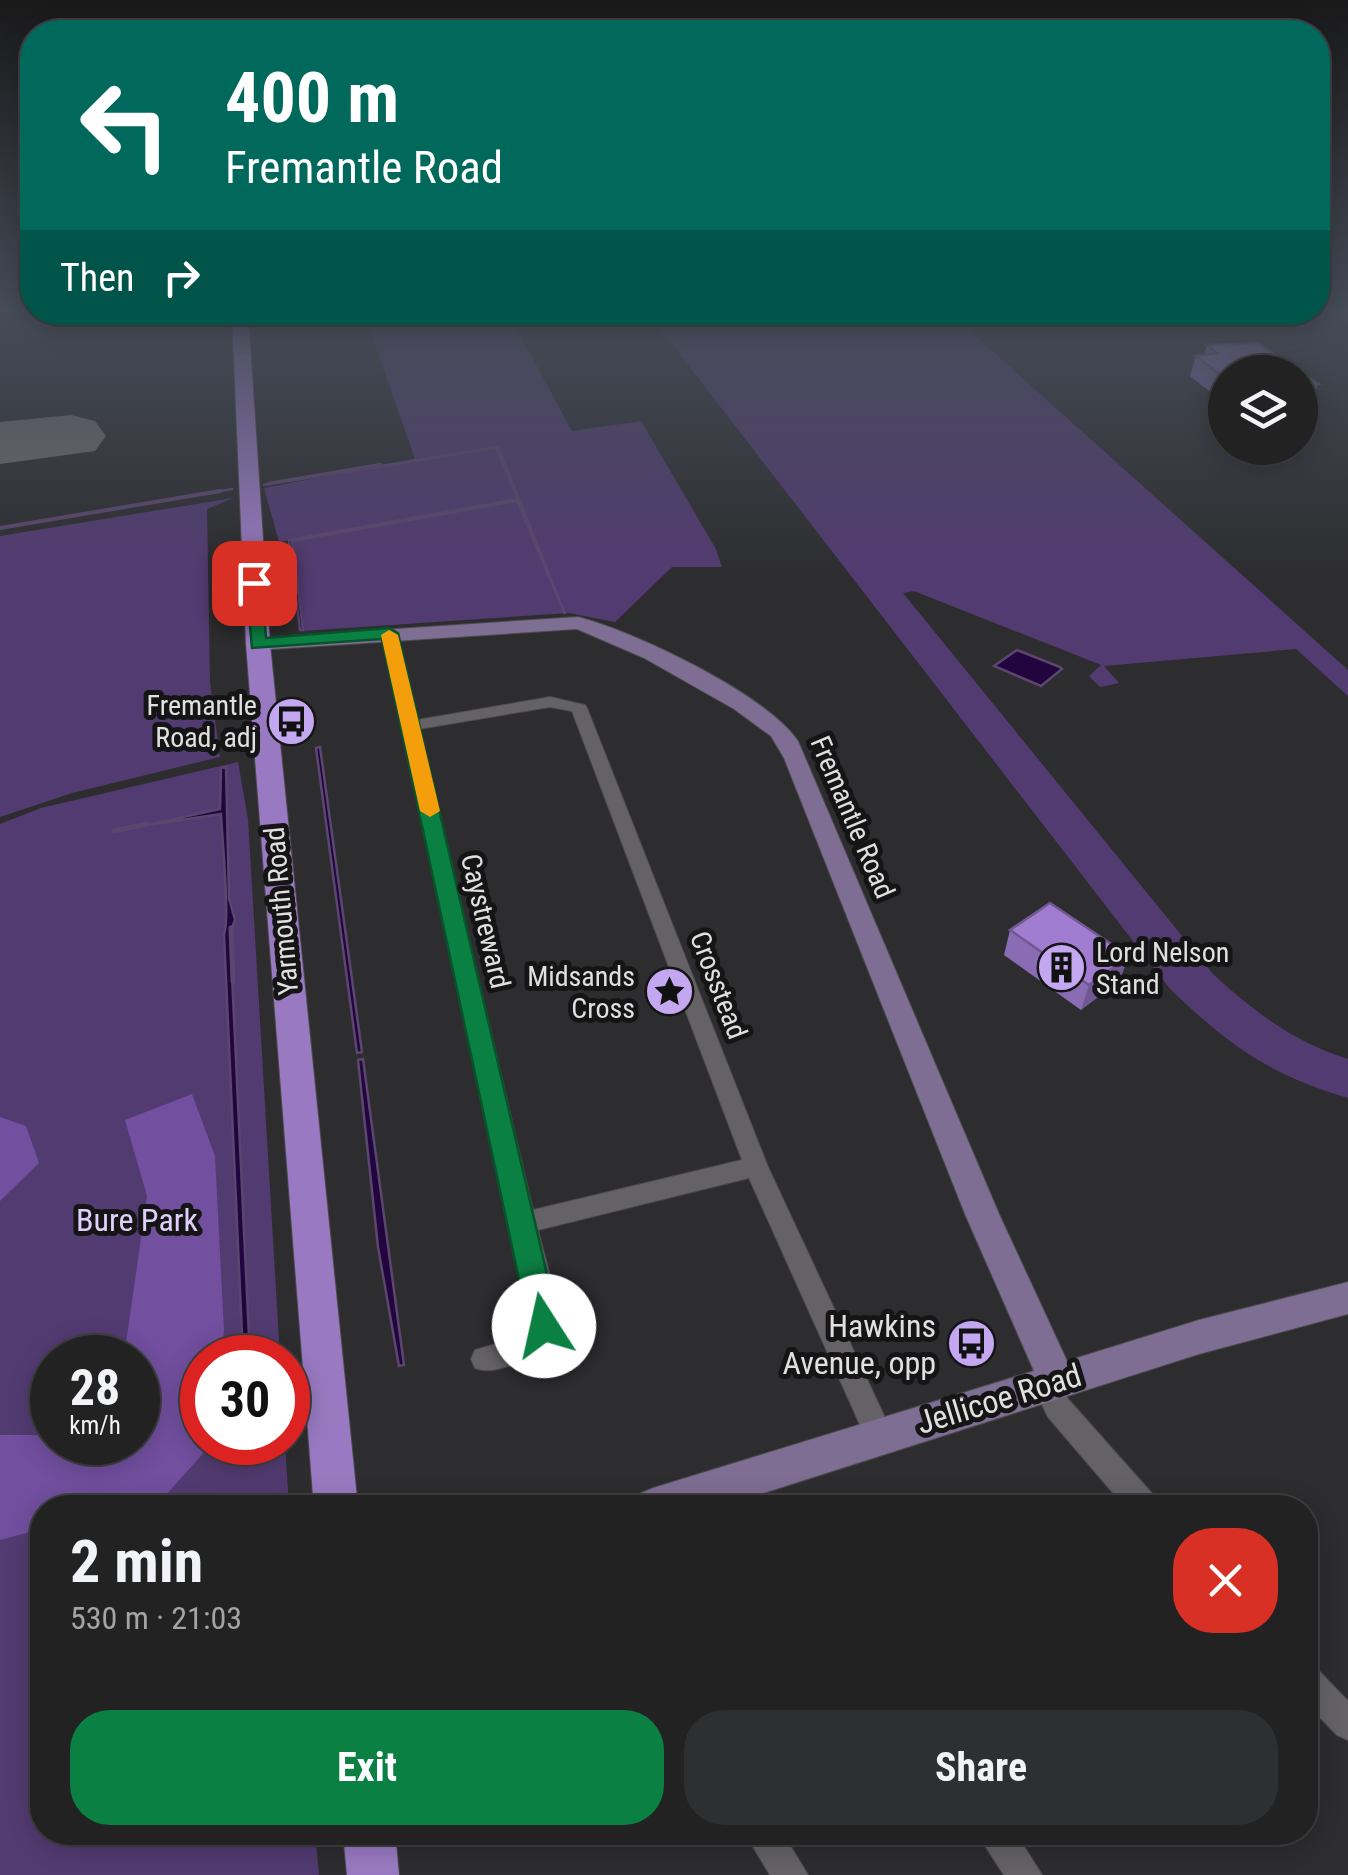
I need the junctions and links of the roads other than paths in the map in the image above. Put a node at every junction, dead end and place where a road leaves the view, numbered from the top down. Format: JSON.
{"nodes":[{"id":1,"x":245,"y":400,"type":"edge"},
{"id":2,"x":389,"y":633,"type":"junction"},
{"id":3,"x":258,"y":644,"type":"junction"},
{"id":4,"x":410,"y":726,"type":"junction"},
{"id":5,"x":756,"y":1166,"type":"junction"},
{"id":6,"x":522,"y":1223,"type":"junction"},
{"id":7,"x":1348,"y":1298,"type":"edge"},
{"id":8,"x":484,"y":1359,"type":"dead end"},
{"id":9,"x":1052,"y":1382,"type":"junction"},
{"id":10,"x":880,"y":1436,"type":"junction"},
{"id":11,"x":744,"y":1494,"type":"edge"},
{"id":12,"x":335,"y":1495,"type":"edge"},
{"id":13,"x":1135,"y":1495,"type":"edge"},
{"id":14,"x":1318,"y":1692,"type":"edge"},
{"id":15,"x":1348,"y":1724,"type":"edge"},
{"id":16,"x":370,"y":1845,"type":"edge"},
{"id":17,"x":770,"y":1845,"type":"edge"},
{"id":18,"x":1003,"y":1845,"type":"edge"},
{"id":19,"x":373,"y":1875,"type":"edge"},
{"id":20,"x":792,"y":1875,"type":"edge"},
{"id":21,"x":1025,"y":1875,"type":"edge"}],
"edges":[{"from":1,"to":3,"type":"main road","name":"Yarmouth Road"},
{"from":2,"to":3,"type":"street","name":"Fremantle Road"},
{"from":2,"to":4,"type":"street","name":"Caystreward"},
{"from":2,"to":9,"type":"street","name":"Fremantle Road"},
{"from":3,"to":12,"type":"main road","name":"Yarmouth Road"},
{"from":4,"to":5,"type":"street","name":"Crosstead"},
{"from":4,"to":6,"type":"street","name":"Caystreward"},
{"from":5,"to":6,"type":"street"},
{"from":5,"to":10,"type":"street","name":"Crosstead"},
{"from":6,"to":8,"type":"street","name":"Caystreward"},
{"from":7,"to":9,"type":"street","name":"Jellicoe Road"},
{"from":9,"to":10,"type":"street","name":"Jellicoe Road"},
{"from":9,"to":13,"type":"street"},
{"from":10,"to":11,"type":"street","name":"Jellicoe Road"},
{"from":14,"to":15,"type":"street"},
{"from":16,"to":19,"type":"main road"},
{"from":17,"to":20,"type":"street"},
{"from":18,"to":21,"type":"street"}]}
